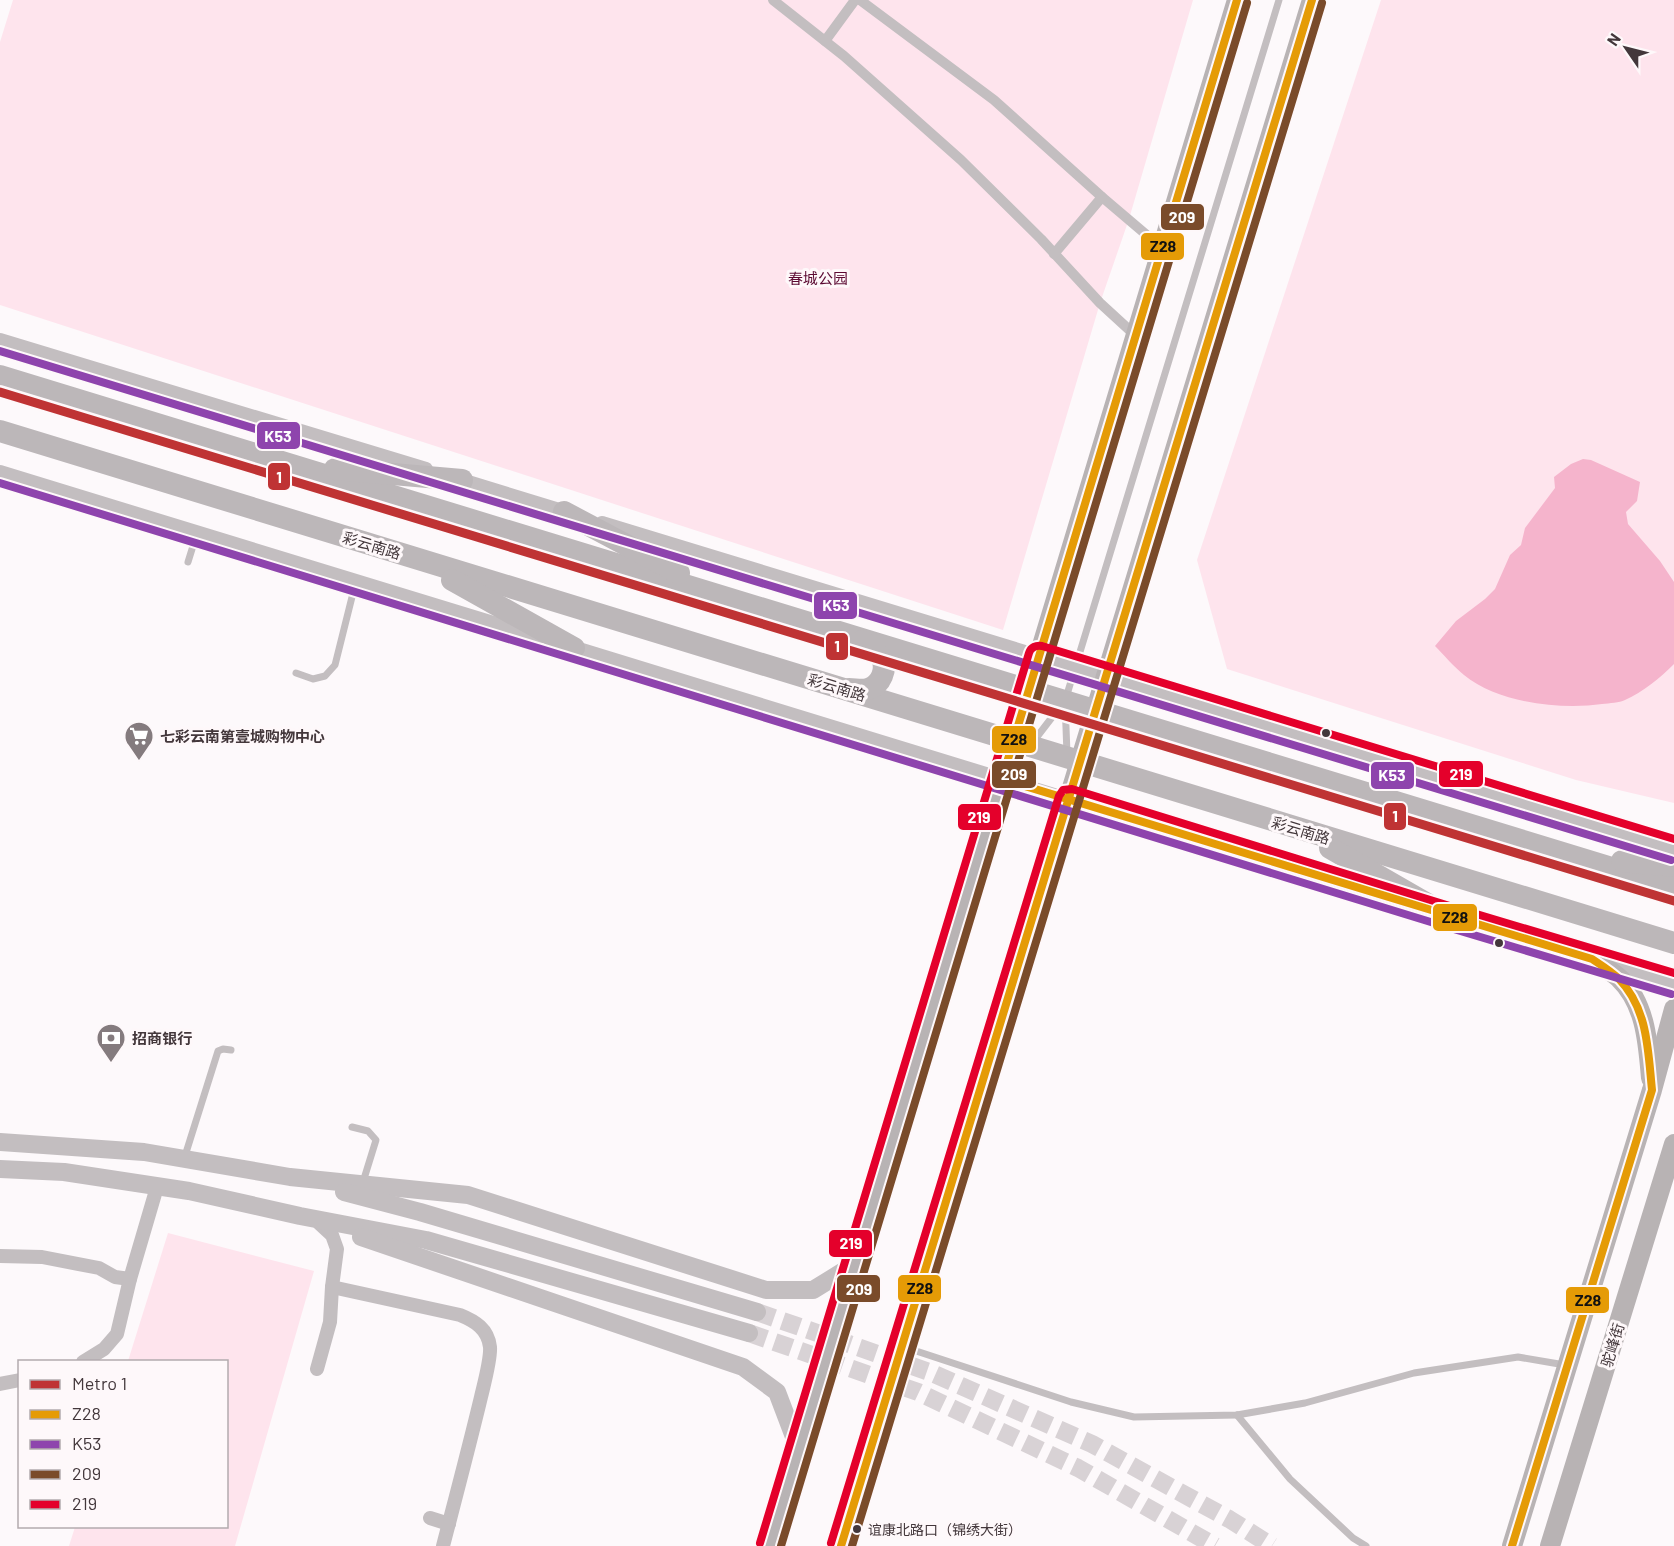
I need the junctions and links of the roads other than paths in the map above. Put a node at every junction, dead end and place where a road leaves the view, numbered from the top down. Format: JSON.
{"nodes":[{"id":1,"x":773,"y":0,"type":"edge"},
{"id":2,"x":855,"y":0,"type":"edge"},
{"id":3,"x":860,"y":0,"type":"edge"},
{"id":4,"x":1237,"y":0,"type":"edge"},
{"id":5,"x":1279,"y":0,"type":"edge"},
{"id":6,"x":1312,"y":0,"type":"edge"},
{"id":7,"x":825,"y":41,"type":"junction"},
{"id":8,"x":1102,"y":197,"type":"junction"},
{"id":9,"x":1162,"y":248,"type":"junction"},
{"id":10,"x":1054,"y":254,"type":"junction"},
{"id":11,"x":1136,"y":336,"type":"junction"},
{"id":12,"x":0,"y":340,"type":"edge"},
{"id":13,"x":0,"y":376,"type":"edge"},
{"id":14,"x":0,"y":431,"type":"edge"},
{"id":15,"x":287,"y":464,"type":"junction"},
{"id":16,"x":0,"y":472,"type":"edge"},
{"id":17,"x":462,"y":480,"type":"junction"},
{"id":18,"x":564,"y":512,"type":"junction"},
{"id":19,"x":198,"y":533,"type":"junction"},
{"id":20,"x":411,"y":557,"type":"junction"},
{"id":21,"x":188,"y":562,"type":"dead end"},
{"id":22,"x":356,"y":581,"type":"junction"},
{"id":23,"x":722,"y":597,"type":"junction"},
{"id":24,"x":859,"y":638,"type":"junction"},
{"id":25,"x":574,"y":648,"type":"junction"},
{"id":26,"x":1039,"y":656,"type":"junction"},
{"id":27,"x":1075,"y":668,"type":"junction"},
{"id":28,"x":296,"y":673,"type":"dead end"},
{"id":29,"x":1106,"y":677,"type":"junction"},
{"id":30,"x":841,"y":688,"type":"junction"},
{"id":31,"x":1029,"y":690,"type":"junction"},
{"id":32,"x":1065,"y":701,"type":"junction"},
{"id":33,"x":1096,"y":711,"type":"junction"},
{"id":34,"x":1021,"y":744,"type":"junction"},
{"id":35,"x":1074,"y":760,"type":"junction"},
{"id":36,"x":1002,"y":779,"type":"junction"},
{"id":37,"x":1070,"y":800,"type":"junction"},
{"id":38,"x":1294,"y":828,"type":"junction"},
{"id":39,"x":1674,"y":850,"type":"edge"},
{"id":40,"x":1578,"y":858,"type":"junction"},
{"id":41,"x":1674,"y":866,"type":"edge"},
{"id":42,"x":1674,"y":887,"type":"edge"},
{"id":43,"x":1450,"y":917,"type":"junction"},
{"id":44,"x":1674,"y":943,"type":"edge"},
{"id":45,"x":1592,"y":959,"type":"junction"},
{"id":46,"x":1674,"y":984,"type":"edge"},
{"id":47,"x":1674,"y":1009,"type":"edge"},
{"id":48,"x":231,"y":1050,"type":"dead end"},
{"id":49,"x":1652,"y":1090,"type":"junction"},
{"id":50,"x":352,"y":1127,"type":"dead end"},
{"id":51,"x":0,"y":1142,"type":"edge"},
{"id":52,"x":1674,"y":1144,"type":"edge"},
{"id":53,"x":184,"y":1159,"type":"junction"},
{"id":54,"x":0,"y":1168,"type":"edge"},
{"id":55,"x":290,"y":1177,"type":"junction"},
{"id":56,"x":363,"y":1185,"type":"junction"},
{"id":57,"x":157,"y":1187,"type":"junction"},
{"id":58,"x":300,"y":1216,"type":"junction"},
{"id":59,"x":319,"y":1223,"type":"junction"},
{"id":60,"x":0,"y":1256,"type":"edge"},
{"id":61,"x":855,"y":1264,"type":"junction"},
{"id":62,"x":130,"y":1279,"type":"junction"},
{"id":63,"x":332,"y":1287,"type":"junction"},
{"id":64,"x":757,"y":1312,"type":"tunnel mouth"},
{"id":65,"x":749,"y":1333,"type":"tunnel mouth"},
{"id":66,"x":902,"y":1347,"type":"junction"},
{"id":67,"x":86,"y":1360,"type":"edge"},
{"id":68,"x":1566,"y":1365,"type":"junction"},
{"id":69,"x":317,"y":1369,"type":"dead end"},
{"id":70,"x":18,"y":1380,"type":"edge"},
{"id":71,"x":0,"y":1384,"type":"edge"},
{"id":72,"x":1237,"y":1415,"type":"junction"},
{"id":73,"x":799,"y":1450,"type":"junction"},
{"id":74,"x":430,"y":1518,"type":"dead end"},
{"id":75,"x":449,"y":1524,"type":"junction"},
{"id":76,"x":443,"y":1546,"type":"edge"},
{"id":77,"x":770,"y":1546,"type":"edge"},
{"id":78,"x":841,"y":1546,"type":"edge"},
{"id":79,"x":1366,"y":1546,"type":"edge"},
{"id":80,"x":1512,"y":1546,"type":"edge"},
{"id":81,"x":1550,"y":1546,"type":"edge"}],
"edges":[{"from":1,"to":7,"type":"street"},
{"from":2,"to":7,"type":"street"},
{"from":3,"to":8,"type":"street"},
{"from":4,"to":9,"type":"main road"},
{"from":5,"to":27,"type":"lane"},
{"from":6,"to":29,"type":"main road"},
{"from":7,"to":10,"type":"street"},
{"from":8,"to":9,"type":"street"},
{"from":8,"to":10,"type":"street"},
{"from":9,"to":11,"type":"main road"},
{"from":10,"to":11,"type":"street"},
{"from":11,"to":26,"type":"main road"},
{"from":12,"to":17,"type":"street"},
{"from":13,"to":15,"type":"main road"},
{"from":14,"to":20,"type":"main road","name":"彩云南路"},
{"from":15,"to":17,"type":"main road"},
{"from":15,"to":23,"type":"main road"},
{"from":16,"to":19,"type":"street"},
{"from":17,"to":18,"type":"street"},
{"from":18,"to":23,"type":"main road"},
{"from":18,"to":26,"type":"street"},
{"from":19,"to":21,"type":"lane"},
{"from":19,"to":22,"type":"street"},
{"from":20,"to":25,"type":"main road"},
{"from":20,"to":30,"type":"main road","name":"彩云南路"},
{"from":22,"to":25,"type":"street"},
{"from":22,"to":28,"type":"lane"},
{"from":23,"to":24,"type":"main road"},
{"from":24,"to":30,"type":"main road"},
{"from":24,"to":31,"type":"main road"},
{"from":25,"to":36,"type":"street"},
{"from":26,"to":27,"type":"street"},
{"from":26,"to":31,"type":"main road"},
{"from":27,"to":29,"type":"street"},
{"from":27,"to":32,"type":"lane"},
{"from":29,"to":33,"type":"main road"},
{"from":29,"to":39,"type":"street"},
{"from":30,"to":34,"type":"main road","name":"彩云南路"},
{"from":31,"to":32,"type":"main road"},
{"from":31,"to":34,"type":"main road"},
{"from":32,"to":33,"type":"main road"},
{"from":32,"to":34,"type":"lane"},
{"from":32,"to":35,"type":"lane"},
{"from":33,"to":35,"type":"main road"},
{"from":33,"to":40,"type":"main road"},
{"from":34,"to":35,"type":"main road","name":"彩云南路"},
{"from":34,"to":36,"type":"main road"},
{"from":35,"to":37,"type":"main road"},
{"from":35,"to":38,"type":"main road","name":"彩云南路"},
{"from":36,"to":37,"type":"street"},
{"from":36,"to":61,"type":"main road"},
{"from":37,"to":43,"type":"street"},
{"from":37,"to":66,"type":"main road"},
{"from":38,"to":43,"type":"main road"},
{"from":38,"to":44,"type":"main road","name":"彩云南路"},
{"from":40,"to":41,"type":"main road"},
{"from":40,"to":42,"type":"main road"},
{"from":43,"to":45,"type":"street"},
{"from":45,"to":46,"type":"street"},
{"from":45,"to":49,"type":"main road"},
{"from":47,"to":49,"type":"main road"},
{"from":48,"to":53,"type":"lane"},
{"from":49,"to":68,"type":"main road"},
{"from":50,"to":56,"type":"lane"},
{"from":51,"to":53,"type":"street"},
{"from":52,"to":81,"type":"main road","name":"驼峰街"},
{"from":53,"to":55,"type":"street"},
{"from":54,"to":57,"type":"street"},
{"from":55,"to":56,"type":"street"},
{"from":55,"to":64,"type":"street"},
{"from":56,"to":61,"type":"street"},
{"from":57,"to":58,"type":"street"},
{"from":57,"to":62,"type":"street"},
{"from":58,"to":59,"type":"street"},
{"from":58,"to":65,"type":"street"},
{"from":59,"to":63,"type":"street"},
{"from":59,"to":73,"type":"street"},
{"from":60,"to":62,"type":"street"},
{"from":61,"to":73,"type":"main road"},
{"from":62,"to":67,"type":"street"},
{"from":63,"to":69,"type":"street"},
{"from":63,"to":75,"type":"street"},
{"from":66,"to":72,"type":"lane"},
{"from":66,"to":78,"type":"main road"},
{"from":68,"to":72,"type":"lane"},
{"from":68,"to":80,"type":"main road"},
{"from":70,"to":71,"type":"street"},
{"from":72,"to":79,"type":"lane"},
{"from":73,"to":77,"type":"main road"},
{"from":74,"to":75,"type":"street"},
{"from":75,"to":76,"type":"street"}]}
